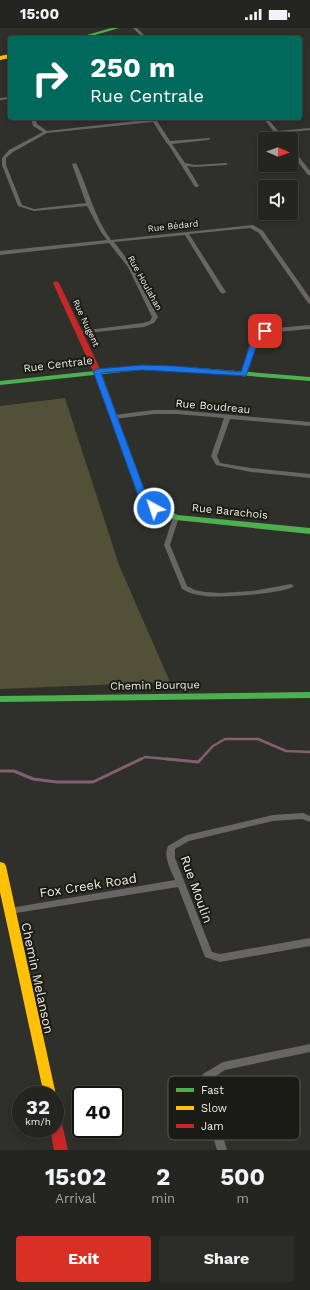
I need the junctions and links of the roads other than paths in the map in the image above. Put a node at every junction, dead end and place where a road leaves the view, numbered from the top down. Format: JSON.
{"nodes":[{"id":1,"x":117,"y":28,"type":"edge"},
{"id":2,"x":135,"y":28,"type":"edge"},
{"id":3,"x":87,"y":36,"type":"edge"},
{"id":4,"x":143,"y":36,"type":"edge"},
{"id":5,"x":34,"y":120,"type":"edge"},
{"id":6,"x":154,"y":120,"type":"joint"},
{"id":7,"x":268,"y":120,"type":"edge"},
{"id":8,"x":310,"y":129,"type":"edge"},
{"id":9,"x":46,"y":132,"type":"junction"},
{"id":10,"x":277,"y":132,"type":"joint"},
{"id":11,"x":208,"y":139,"type":"dead end"},
{"id":12,"x":168,"y":143,"type":"junction"},
{"id":13,"x":0,"y":152,"type":"edge"},
{"id":14,"x":8,"y":154,"type":"junction"},
{"id":15,"x":298,"y":159,"type":"edge"},
{"id":16,"x":74,"y":164,"type":"dead end"},
{"id":17,"x":183,"y":164,"type":"junction"},
{"id":18,"x":226,"y":164,"type":"dead end"},
{"id":19,"x":310,"y":174,"type":"edge"},
{"id":20,"x":197,"y":186,"type":"dead end"},
{"id":21,"x":89,"y":204,"type":"junction"},
{"id":22,"x":186,"y":233,"type":"junction"},
{"id":23,"x":109,"y":241,"type":"junction"},
{"id":24,"x":0,"y":253,"type":"edge"},
{"id":25,"x":56,"y":283,"type":"dead end"},
{"id":26,"x":222,"y":292,"type":"dead end"},
{"id":27,"x":310,"y":302,"type":"edge"},
{"id":28,"x":310,"y":327,"type":"edge"},
{"id":29,"x":80,"y":333,"type":"junction"},
{"id":30,"x":97,"y":371,"type":"junction"},
{"id":31,"x":244,"y":375,"type":"junction"},
{"id":32,"x":310,"y":379,"type":"edge"},
{"id":33,"x":0,"y":383,"type":"edge"},
{"id":34,"x":114,"y":417,"type":"junction"},
{"id":35,"x":227,"y":418,"type":"junction"},
{"id":36,"x":310,"y":424,"type":"edge"},
{"id":37,"x":310,"y":476,"type":"edge"},
{"id":38,"x":176,"y":517,"type":"junction"},
{"id":39,"x":310,"y":531,"type":"edge"},
{"id":40,"x":291,"y":586,"type":"dead end"},
{"id":41,"x":310,"y":695,"type":"edge"},
{"id":42,"x":0,"y":699,"type":"edge"},
{"id":43,"x":310,"y":819,"type":"edge"},
{"id":44,"x":0,"y":866,"type":"edge"},
{"id":45,"x":180,"y":883,"type":"junction"},
{"id":46,"x":0,"y":911,"type":"edge"},
{"id":47,"x":10,"y":911,"type":"junction"},
{"id":48,"x":310,"y":942,"type":"edge"},
{"id":49,"x":310,"y":1048,"type":"edge"},
{"id":50,"x":208,"y":1076,"type":"edge"},
{"id":51,"x":48,"y":1086,"type":"edge"},
{"id":52,"x":59,"y":1138,"type":"edge"},
{"id":53,"x":219,"y":1140,"type":"edge"},
{"id":54,"x":61,"y":1150,"type":"edge"},
{"id":55,"x":222,"y":1150,"type":"edge"}],
"edges":[{"from":1,"to":3,"type":"street"},
{"from":2,"to":4,"type":"street"},
{"from":5,"to":9,"type":"street"},
{"from":6,"to":9,"type":"street"},
{"from":6,"to":12,"type":"street"},
{"from":7,"to":10,"type":"street"},
{"from":8,"to":10,"type":"street"},
{"from":9,"to":14,"type":"street"},
{"from":11,"to":12,"type":"street"},
{"from":12,"to":17,"type":"street"},
{"from":13,"to":14,"type":"street"},
{"from":14,"to":21,"type":"street"},
{"from":15,"to":19,"type":"street"},
{"from":16,"to":21,"type":"street","name":"Rue Houlahan"},
{"from":17,"to":18,"type":"street"},
{"from":17,"to":20,"type":"street"},
{"from":21,"to":23,"type":"street","name":"Rue Houlahan"},
{"from":22,"to":23,"type":"street","name":"Rue Bédard"},
{"from":22,"to":26,"type":"street"},
{"from":22,"to":27,"type":"street","name":"Rue Bédard"},
{"from":23,"to":24,"type":"street","name":"Rue Bédard"},
{"from":23,"to":29,"type":"street","name":"Rue Houlahan"},
{"from":25,"to":29,"type":"street","name":"Rue Nugent"},
{"from":28,"to":31,"type":"street"},
{"from":29,"to":30,"type":"street","name":"Rue Nugent"},
{"from":30,"to":31,"type":"street","name":"Rue Centrale"},
{"from":30,"to":33,"type":"street","name":"Rue Centrale"},
{"from":30,"to":34,"type":"street","name":"Rue Barachois"},
{"from":31,"to":32,"type":"street","name":"Rue Centrale"},
{"from":34,"to":35,"type":"street","name":"Rue Boudreau"},
{"from":34,"to":38,"type":"street","name":"Rue Barachois"},
{"from":35,"to":36,"type":"street","name":"Rue Boudreau"},
{"from":35,"to":37,"type":"street"},
{"from":38,"to":39,"type":"street","name":"Rue Barachois"},
{"from":38,"to":40,"type":"street"},
{"from":41,"to":42,"type":"street","name":"Chemin Bourque"},
{"from":43,"to":45,"type":"street","name":"Rue Moulin"},
{"from":44,"to":47,"type":"street","name":"Chemin Melanson"},
{"from":45,"to":47,"type":"street","name":"Fox Creek Road"},
{"from":45,"to":48,"type":"street","name":"Rue Moulin"},
{"from":46,"to":47,"type":"street","name":"Fox Creek Road"},
{"from":47,"to":51,"type":"street","name":"Chemin Melanson"},
{"from":49,"to":50,"type":"street"},
{"from":52,"to":54,"type":"street"},
{"from":53,"to":55,"type":"street"}]}
